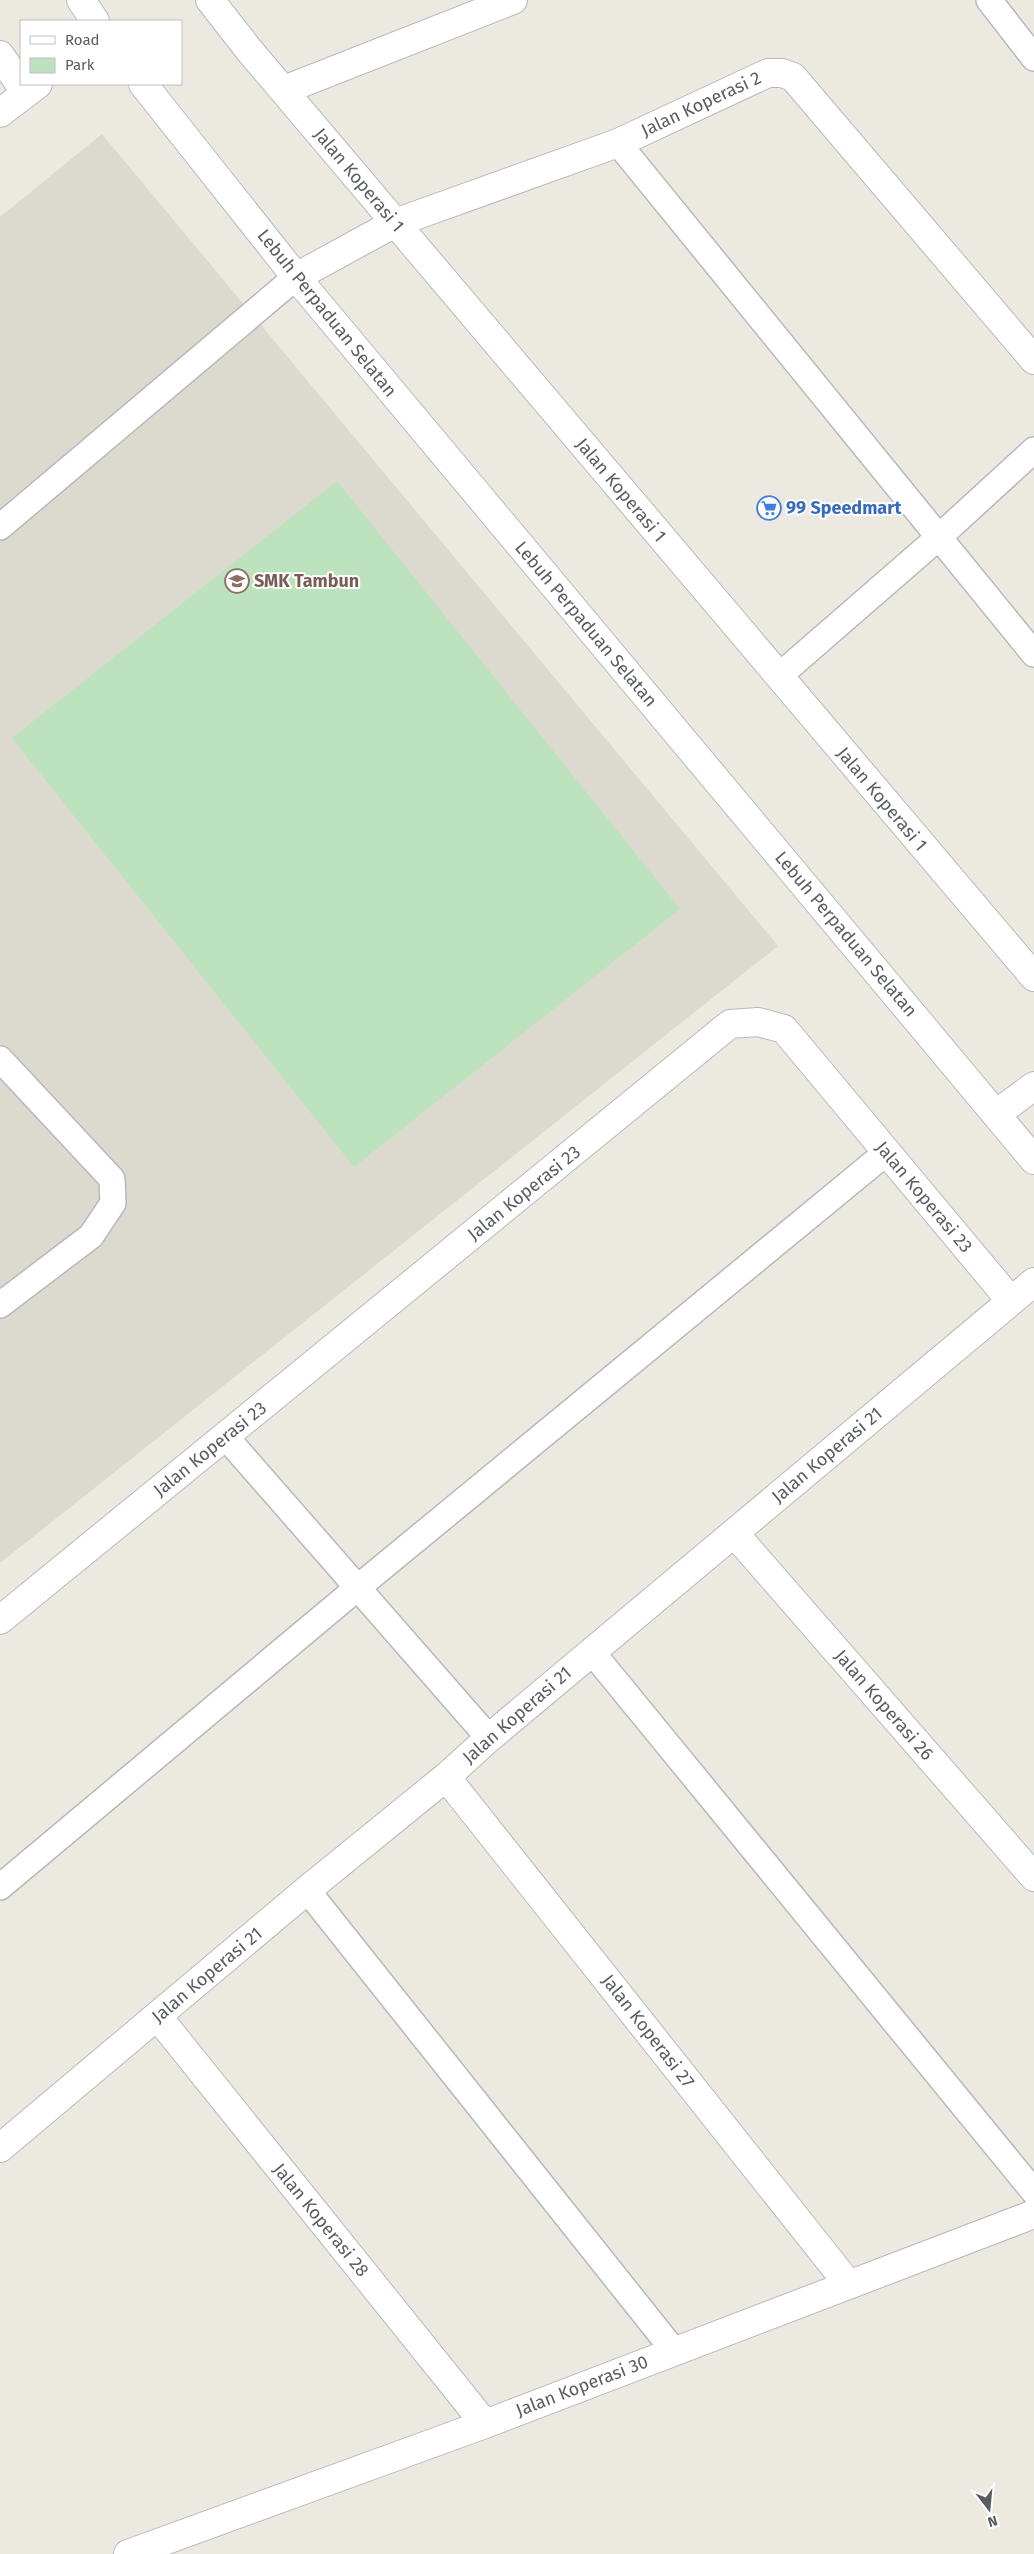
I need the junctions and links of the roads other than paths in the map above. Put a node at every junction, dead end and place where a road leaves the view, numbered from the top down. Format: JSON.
{"nodes":[{"id":1,"x":80,"y":0,"type":"edge"},
{"id":2,"x":210,"y":0,"type":"edge"},
{"id":3,"x":513,"y":0,"type":"edge"},
{"id":4,"x":989,"y":0,"type":"edge"},
{"id":5,"x":94,"y":20,"type":"edge"},
{"id":6,"x":0,"y":55,"type":"edge"},
{"id":7,"x":1034,"y":58,"type":"edge"},
{"id":8,"x":20,"y":76,"type":"edge"},
{"id":9,"x":144,"y":85,"type":"edge"},
{"id":10,"x":31,"y":88,"type":"edge"},
{"id":11,"x":284,"y":90,"type":"junction"},
{"id":12,"x":0,"y":113,"type":"edge"},
{"id":13,"x":618,"y":143,"type":"junction"},
{"id":14,"x":395,"y":223,"type":"junction"},
{"id":15,"x":296,"y":277,"type":"junction"},
{"id":16,"x":1034,"y":360,"type":"edge"},
{"id":17,"x":1034,"y":450,"type":"edge"},
{"id":18,"x":0,"y":527,"type":"edge"},
{"id":19,"x":939,"y":537,"type":"junction"},
{"id":20,"x":1034,"y":654,"type":"edge"},
{"id":21,"x":779,"y":676,"type":"junction"},
{"id":22,"x":1034,"y":977,"type":"edge"},
{"id":23,"x":0,"y":1059,"type":"edge"},
{"id":24,"x":1034,"y":1086,"type":"edge"},
{"id":25,"x":996,"y":1114,"type":"junction"},
{"id":26,"x":887,"y":1152,"type":"junction"},
{"id":27,"x":1034,"y":1160,"type":"edge"},
{"id":28,"x":1034,"y":1282,"type":"edge"},
{"id":29,"x":1011,"y":1301,"type":"junction"},
{"id":30,"x":0,"y":1306,"type":"edge"},
{"id":31,"x":225,"y":1436,"type":"junction"},
{"id":32,"x":734,"y":1533,"type":"junction"},
{"id":33,"x":356,"y":1589,"type":"junction"},
{"id":34,"x":0,"y":1620,"type":"edge"},
{"id":35,"x":592,"y":1652,"type":"junction"},
{"id":36,"x":489,"y":1738,"type":"junction"},
{"id":37,"x":446,"y":1777,"type":"junction"},
{"id":38,"x":1034,"y":1877,"type":"edge"},
{"id":39,"x":0,"y":1887,"type":"edge"},
{"id":40,"x":307,"y":1890,"type":"junction"},
{"id":41,"x":158,"y":2017,"type":"junction"},
{"id":42,"x":0,"y":2148,"type":"edge"},
{"id":43,"x":1034,"y":2192,"type":"edge"},
{"id":44,"x":1034,"y":2214,"type":"edge"},
{"id":45,"x":850,"y":2285,"type":"junction"},
{"id":46,"x":674,"y":2351,"type":"junction"},
{"id":47,"x":485,"y":2424,"type":"junction"},
{"id":48,"x":128,"y":2554,"type":"edge"}],
"edges":[{"from":1,"to":5,"type":"street"},
{"from":2,"to":11,"type":"street","name":"Jalan Koperasi 1"},
{"from":3,"to":11,"type":"street"},
{"from":4,"to":7,"type":"lane"},
{"from":6,"to":8,"type":"street"},
{"from":9,"to":15,"type":"street","name":"Lebuh Perpaduan Selatan"},
{"from":10,"to":12,"type":"street"},
{"from":11,"to":14,"type":"street","name":"Jalan Koperasi 1"},
{"from":13,"to":14,"type":"street","name":"Jalan Koperasi 2"},
{"from":13,"to":16,"type":"street","name":"Jalan Koperasi 2"},
{"from":13,"to":19,"type":"lane"},
{"from":14,"to":15,"type":"street","name":"Jalan Koperasi 2"},
{"from":14,"to":21,"type":"street","name":"Jalan Koperasi 1"},
{"from":15,"to":18,"type":"lane"},
{"from":15,"to":25,"type":"street","name":"Lebuh Perpaduan Selatan"},
{"from":17,"to":19,"type":"lane"},
{"from":19,"to":20,"type":"lane"},
{"from":19,"to":21,"type":"lane"},
{"from":21,"to":22,"type":"street","name":"Jalan Koperasi 1"},
{"from":23,"to":30,"type":"lane"},
{"from":24,"to":25,"type":"street"},
{"from":25,"to":27,"type":"street","name":"Lebuh Perpaduan Selatan"},
{"from":26,"to":29,"type":"street","name":"Jalan Koperasi 23"},
{"from":26,"to":31,"type":"street","name":"Jalan Koperasi 23"},
{"from":26,"to":33,"type":"lane"},
{"from":28,"to":29,"type":"street","name":"Jalan Koperasi 21"},
{"from":29,"to":32,"type":"street","name":"Jalan Koperasi 21"},
{"from":31,"to":33,"type":"lane"},
{"from":31,"to":34,"type":"street","name":"Jalan Koperasi 23"},
{"from":32,"to":35,"type":"street","name":"Jalan Koperasi 21"},
{"from":32,"to":38,"type":"street","name":"Jalan Koperasi 26"},
{"from":33,"to":36,"type":"lane"},
{"from":33,"to":39,"type":"lane"},
{"from":35,"to":36,"type":"street","name":"Jalan Koperasi 21"},
{"from":35,"to":43,"type":"lane"},
{"from":36,"to":37,"type":"street","name":"Jalan Koperasi 21"},
{"from":37,"to":40,"type":"street","name":"Jalan Koperasi 21"},
{"from":37,"to":45,"type":"street","name":"Jalan Koperasi 27"},
{"from":40,"to":41,"type":"street","name":"Jalan Koperasi 21"},
{"from":40,"to":46,"type":"lane"},
{"from":41,"to":42,"type":"street","name":"Jalan Koperasi 21"},
{"from":41,"to":47,"type":"street","name":"Jalan Koperasi 28"},
{"from":44,"to":45,"type":"street","name":"Jalan Koperasi 30"},
{"from":45,"to":46,"type":"street","name":"Jalan Koperasi 30"},
{"from":46,"to":47,"type":"street","name":"Jalan Koperasi 30"},
{"from":47,"to":48,"type":"street","name":"Jalan Koperasi 30"}]}
